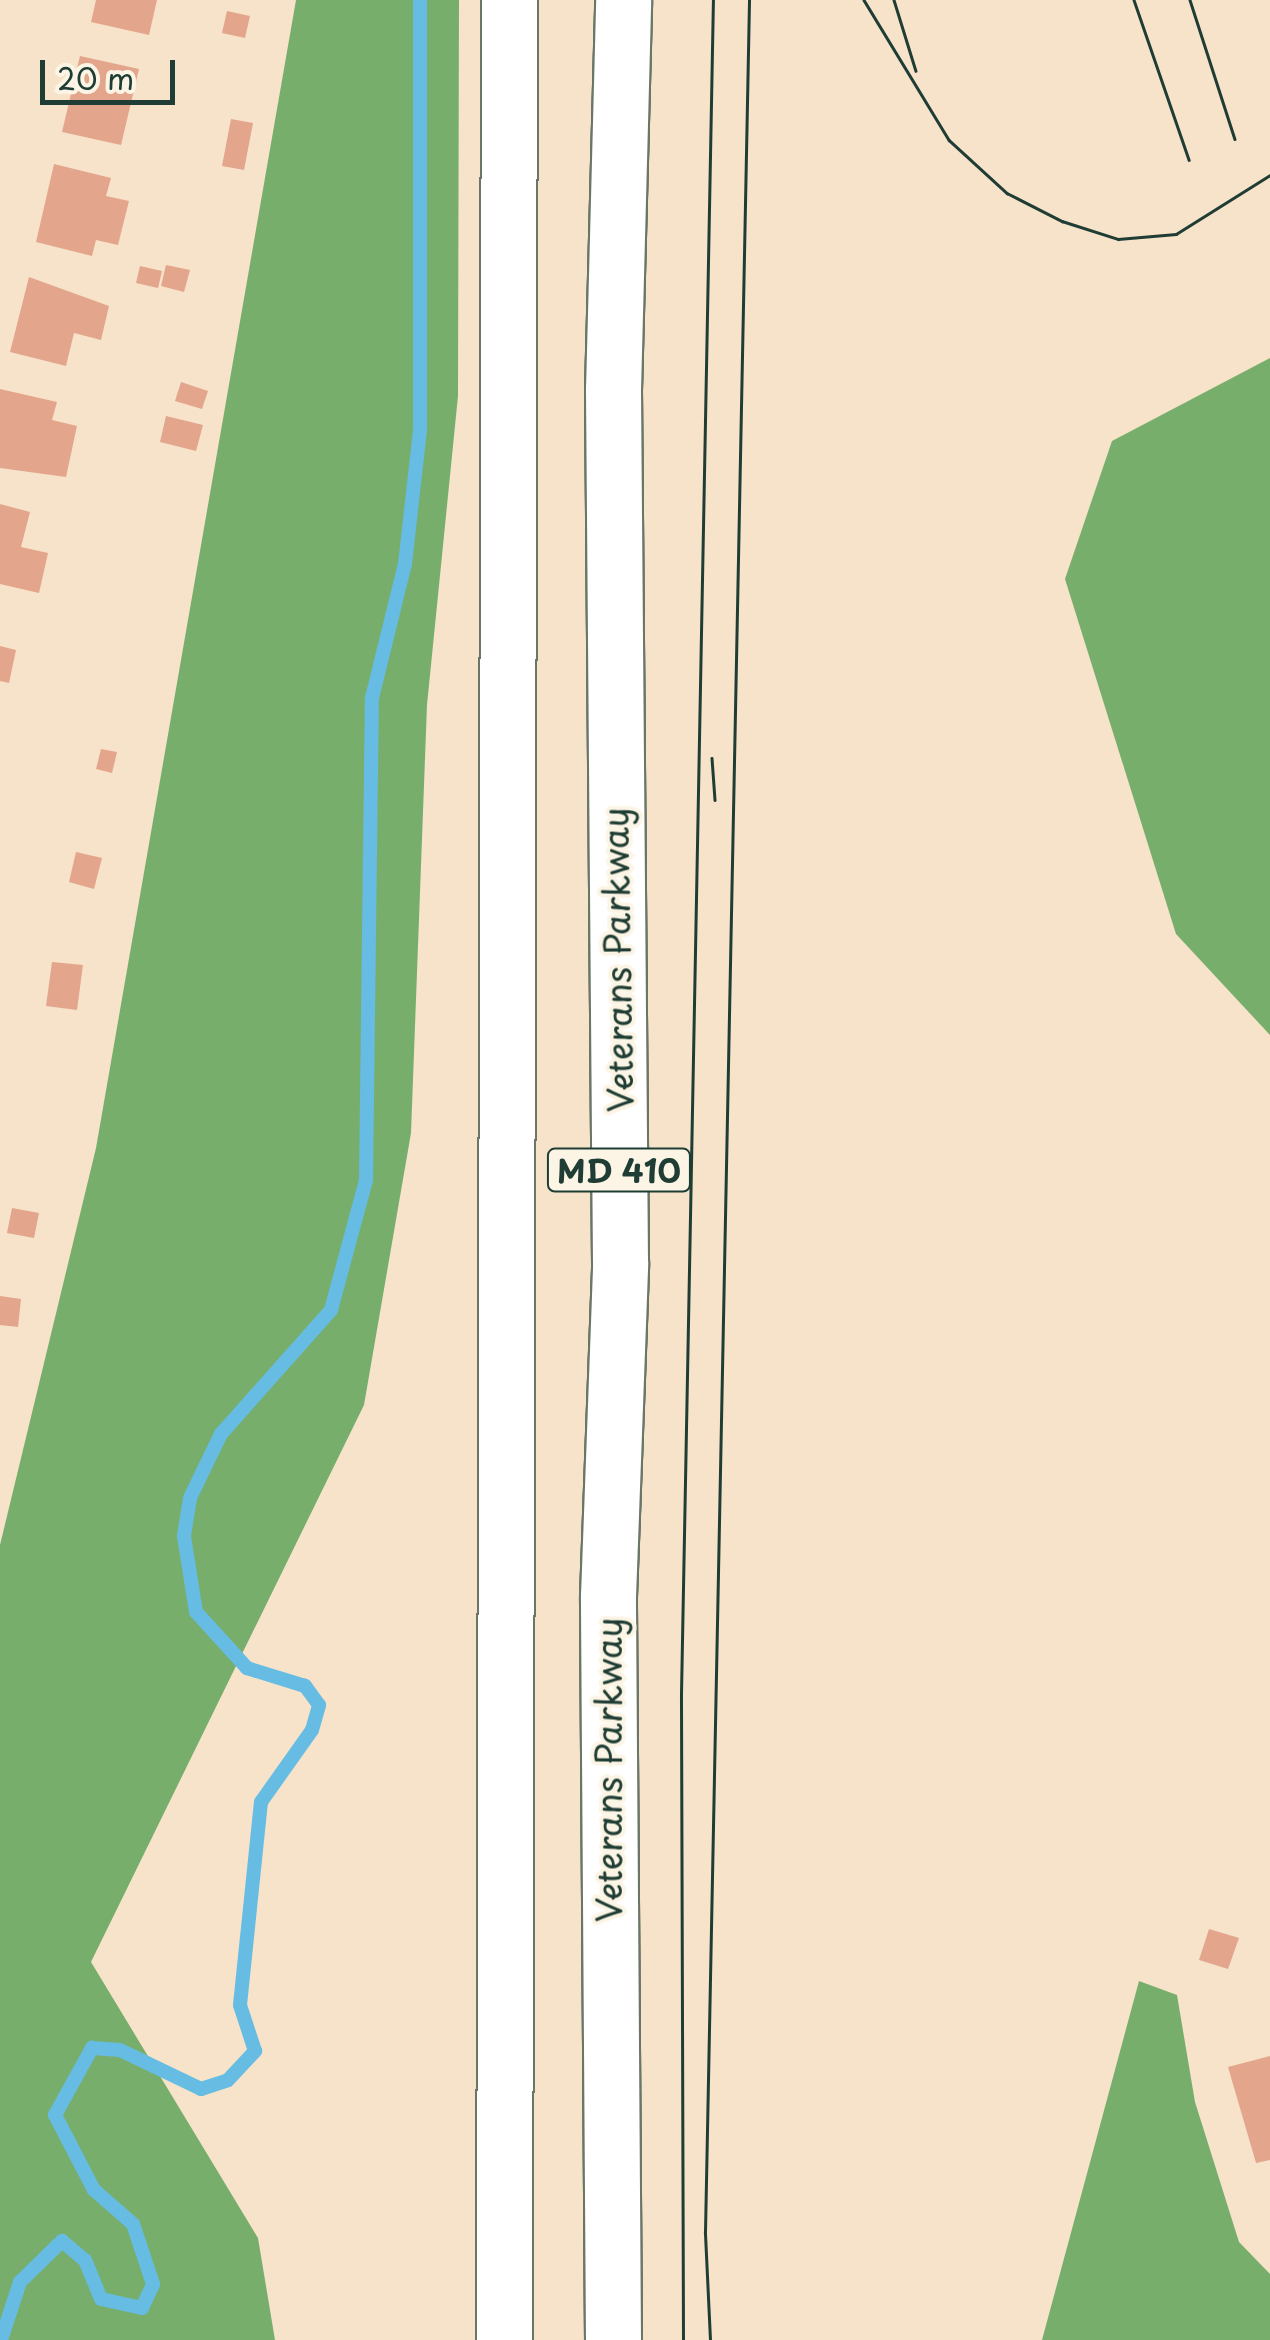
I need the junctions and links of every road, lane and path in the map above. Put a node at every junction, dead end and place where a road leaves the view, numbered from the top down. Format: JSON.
{"nodes":[{"id":1,"x":509,"y":0,"type":"edge"},
{"id":2,"x":622,"y":0,"type":"edge"},
{"id":3,"x":504,"y":2340,"type":"edge"},
{"id":4,"x":613,"y":2340,"type":"edge"}],
"edges":[{"from":1,"to":3,"type":"main road","number":"MD 410"},
{"from":2,"to":4,"type":"main road","name":"Veterans Parkway","number":"MD 410"}]}
